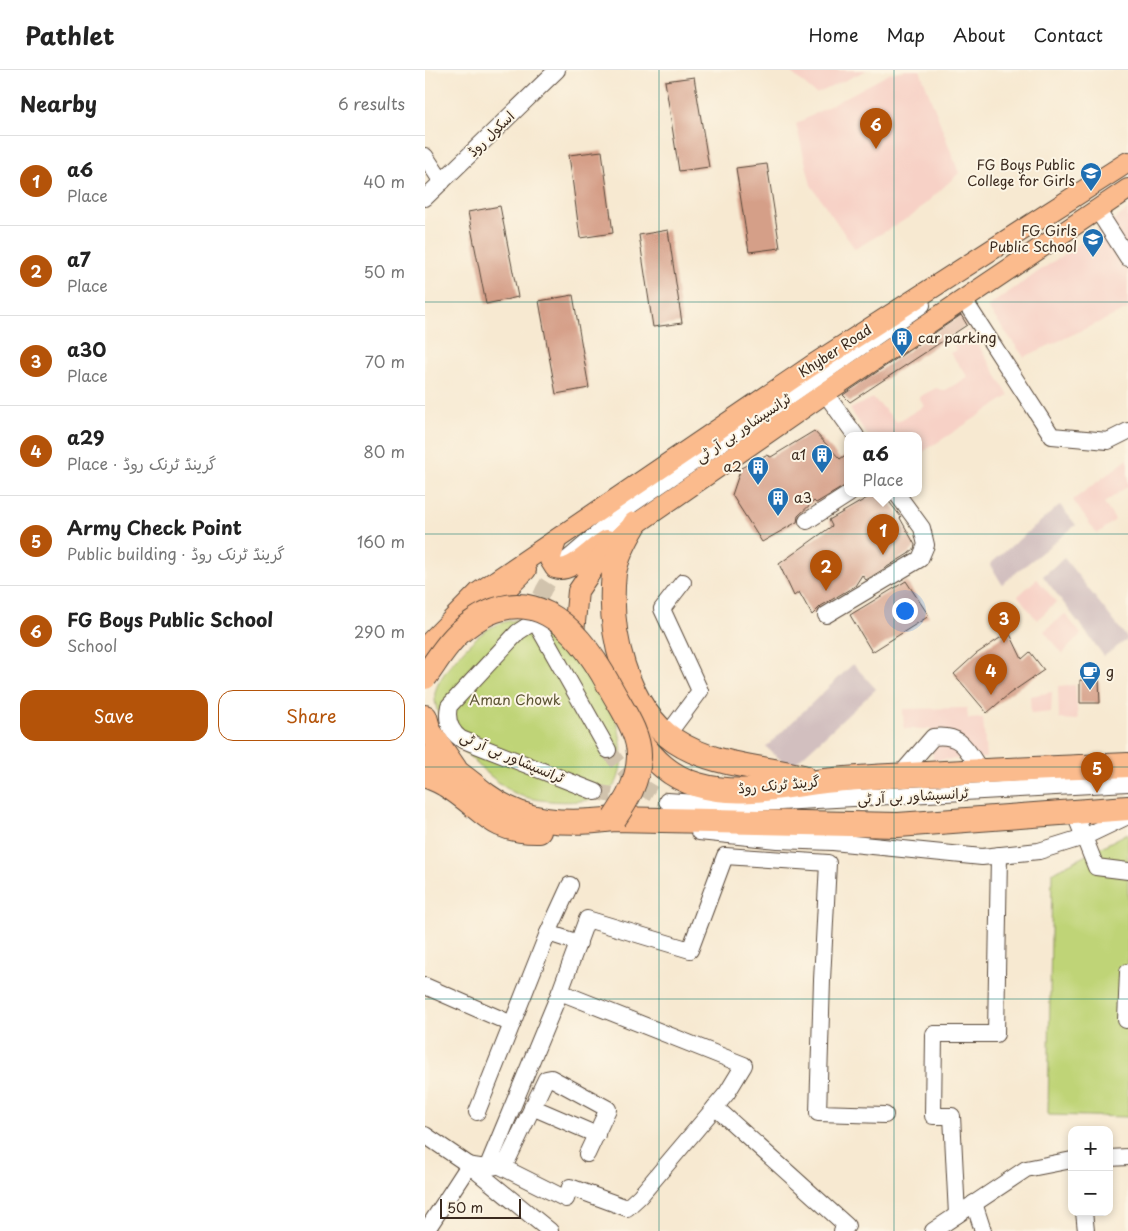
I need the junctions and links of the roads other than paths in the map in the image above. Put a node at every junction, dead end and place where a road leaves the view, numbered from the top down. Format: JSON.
{"nodes":[{"id":1,"x":557,"y":70,"type":"edge"},
{"id":2,"x":425,"y":156,"type":"edge"},
{"id":3,"x":1128,"y":162,"type":"edge"},
{"id":4,"x":1128,"y":168,"type":"edge"},
{"id":5,"x":442,"y":182,"type":"junction"},
{"id":6,"x":1128,"y":189,"type":"edge"},
{"id":7,"x":425,"y":198,"type":"edge"},
{"id":8,"x":1098,"y":210,"type":"junction"},
{"id":9,"x":1128,"y":258,"type":"edge"},
{"id":10,"x":964,"y":300,"type":"junction"},
{"id":11,"x":822,"y":385,"type":"junction"},
{"id":12,"x":1128,"y":431,"type":"edge"},
{"id":13,"x":853,"y":432,"type":"edge"},
{"id":14,"x":844,"y":497,"type":"edge"},
{"id":15,"x":899,"y":497,"type":"edge"},
{"id":16,"x":807,"y":521,"type":"dead end"},
{"id":17,"x":632,"y":526,"type":"junction"},
{"id":18,"x":551,"y":544,"type":"junction"},
{"id":19,"x":563,"y":563,"type":"tunnel mouth"},
{"id":20,"x":683,"y":582,"type":"dead end"},
{"id":21,"x":827,"y":615,"type":"dead end"},
{"id":22,"x":460,"y":632,"type":"junction"},
{"id":23,"x":574,"y":633,"type":"junction"},
{"id":24,"x":425,"y":647,"type":"edge"},
{"id":25,"x":425,"y":677,"type":"edge"},
{"id":26,"x":425,"y":717,"type":"edge"},
{"id":27,"x":668,"y":734,"type":"junction"},
{"id":28,"x":637,"y":738,"type":"junction"},
{"id":29,"x":608,"y":750,"type":"tunnel mouth"},
{"id":30,"x":425,"y":759,"type":"edge"},
{"id":31,"x":1128,"y":765,"type":"edge"},
{"id":32,"x":455,"y":769,"type":"junction"},
{"id":33,"x":981,"y":771,"type":"junction"},
{"id":34,"x":425,"y":775,"type":"edge"},
{"id":35,"x":900,"y":775,"type":"junction"},
{"id":36,"x":819,"y":781,"type":"junction"},
{"id":37,"x":1128,"y":783,"type":"edge"},
{"id":38,"x":596,"y":792,"type":"tunnel mouth"},
{"id":39,"x":667,"y":801,"type":"tunnel mouth"},
{"id":40,"x":1128,"y":808,"type":"edge"},
{"id":41,"x":1074,"y":812,"type":"junction"},
{"id":42,"x":1128,"y":816,"type":"edge"},
{"id":43,"x":614,"y":819,"type":"junction"},
{"id":44,"x":898,"y":825,"type":"junction"},
{"id":45,"x":699,"y":832,"type":"junction"},
{"id":46,"x":1084,"y":837,"type":"junction"},
{"id":47,"x":999,"y":856,"type":"junction"},
{"id":48,"x":1128,"y":871,"type":"edge"},
{"id":49,"x":570,"y":885,"type":"dead end"},
{"id":50,"x":549,"y":933,"type":"junction"},
{"id":51,"x":579,"y":943,"type":"junction"},
{"id":52,"x":1128,"y":972,"type":"edge"},
{"id":53,"x":425,"y":986,"type":"edge"},
{"id":54,"x":559,"y":992,"type":"junction"},
{"id":55,"x":1123,"y":1020,"type":"edge"},
{"id":56,"x":512,"y":1024,"type":"junction"},
{"id":57,"x":532,"y":1107,"type":"junction"},
{"id":58,"x":715,"y":1107,"type":"junction"},
{"id":59,"x":477,"y":1112,"type":"dead end"},
{"id":60,"x":885,"y":1114,"type":"dead end"},
{"id":61,"x":425,"y":1135,"type":"edge"},
{"id":62,"x":597,"y":1135,"type":"junction"},
{"id":63,"x":587,"y":1154,"type":"dead end"},
{"id":64,"x":1128,"y":1157,"type":"edge"},
{"id":65,"x":1113,"y":1158,"type":"edge"},
{"id":66,"x":1068,"y":1161,"type":"edge"},
{"id":67,"x":469,"y":1165,"type":"junction"},
{"id":68,"x":493,"y":1167,"type":"junction"},
{"id":69,"x":974,"y":1203,"type":"junction"},
{"id":70,"x":957,"y":1215,"type":"junction"},
{"id":71,"x":1084,"y":1216,"type":"edge"},
{"id":72,"x":426,"y":1231,"type":"edge"},
{"id":73,"x":550,"y":1231,"type":"edge"},
{"id":74,"x":842,"y":1231,"type":"edge"},
{"id":75,"x":933,"y":1231,"type":"edge"},
{"id":76,"x":983,"y":1231,"type":"edge"},
{"id":77,"x":1086,"y":1231,"type":"edge"}],
"edges":[{"from":1,"to":5,"type":"street","name":"اسکول روڈ"},
{"from":2,"to":5,"type":"street"},
{"from":3,"to":18,"type":"main road","name":"Khyber Road"},
{"from":4,"to":11,"type":"street","name":"ٹرانسپشاور بی آر ٹی"},
{"from":5,"to":7,"type":"street","name":"اسکول روڈ"},
{"from":6,"to":8,"type":"main road","name":"Khyber Road"},
{"from":8,"to":9,"type":"street"},
{"from":8,"to":10,"type":"main road","name":"Khyber Road"},
{"from":10,"to":11,"type":"main road","name":"Khyber Road"},
{"from":10,"to":12,"type":"street"},
{"from":11,"to":13,"type":"street"},
{"from":11,"to":17,"type":"main road","name":"Khyber Road"},
{"from":11,"to":19,"type":"street","name":"ٹرانسپشاور بی آر ٹی"},
{"from":14,"to":16,"type":"street"},
{"from":15,"to":21,"type":"street"},
{"from":17,"to":18,"type":"main road"},
{"from":17,"to":23,"type":"main road"},
{"from":17,"to":27,"type":"highway"},
{"from":18,"to":22,"type":"main road","bridge":true},
{"from":18,"to":24,"type":"main road"},
{"from":20,"to":27,"type":"street"},
{"from":22,"to":23,"type":"highway","name":"گرینڈ ٹرنک روڈ","bridge":true},
{"from":22,"to":25,"type":"highway","name":"گرینڈ ٹرنک روڈ","bridge":true},
{"from":23,"to":28,"type":"highway","name":"گرینڈ ٹرنک روڈ","bridge":true},
{"from":26,"to":32,"type":"highway"},
{"from":27,"to":36,"type":"highway"},
{"from":28,"to":36,"type":"highway","name":"گرینڈ ٹرنک روڈ"},
{"from":28,"to":43,"type":"highway","bridge":true},
{"from":29,"to":38,"type":"street","name":"ٹرانسپشاور بی آر ٹی"},
{"from":30,"to":32,"type":"highway"},
{"from":31,"to":33,"type":"highway","name":"گرینڈ ٹرنک روڈ"},
{"from":32,"to":43,"type":"highway"},
{"from":33,"to":35,"type":"highway","name":"گرینڈ ٹرنک روڈ"},
{"from":33,"to":35,"type":"street"},
{"from":34,"to":45,"type":"highway"},
{"from":35,"to":36,"type":"highway","name":"گرینڈ ٹرنک روڈ"},
{"from":37,"to":39,"type":"street","name":"ٹرانسپشاور بی آر ٹی"},
{"from":40,"to":41,"type":"highway"},
{"from":41,"to":44,"type":"highway"},
{"from":41,"to":46,"type":"street"},
{"from":42,"to":46,"type":"street"},
{"from":43,"to":44,"type":"highway"},
{"from":44,"to":45,"type":"highway"},
{"from":45,"to":47,"type":"street"},
{"from":46,"to":47,"type":"street"},
{"from":46,"to":48,"type":"street"},
{"from":47,"to":70,"type":"street"},
{"from":49,"to":50,"type":"street"},
{"from":50,"to":51,"type":"street"},
{"from":50,"to":56,"type":"street"},
{"from":51,"to":54,"type":"street"},
{"from":51,"to":60,"type":"street"},
{"from":52,"to":55,"type":"street"},
{"from":53,"to":56,"type":"street"},
{"from":54,"to":58,"type":"street"},
{"from":54,"to":68,"type":"street"},
{"from":56,"to":59,"type":"street"},
{"from":57,"to":62,"type":"street"},
{"from":57,"to":62,"type":"street"},
{"from":57,"to":68,"type":"street"},
{"from":58,"to":68,"type":"street"},
{"from":58,"to":74,"type":"street"},
{"from":61,"to":67,"type":"street"},
{"from":62,"to":63,"type":"street"},
{"from":64,"to":65,"type":"street"},
{"from":66,"to":69,"type":"street"},
{"from":67,"to":68,"type":"street"},
{"from":67,"to":72,"type":"street"},
{"from":67,"to":73,"type":"street"},
{"from":69,"to":70,"type":"street"},
{"from":69,"to":76,"type":"street"},
{"from":70,"to":75,"type":"street"},
{"from":71,"to":77,"type":"street"}]}
